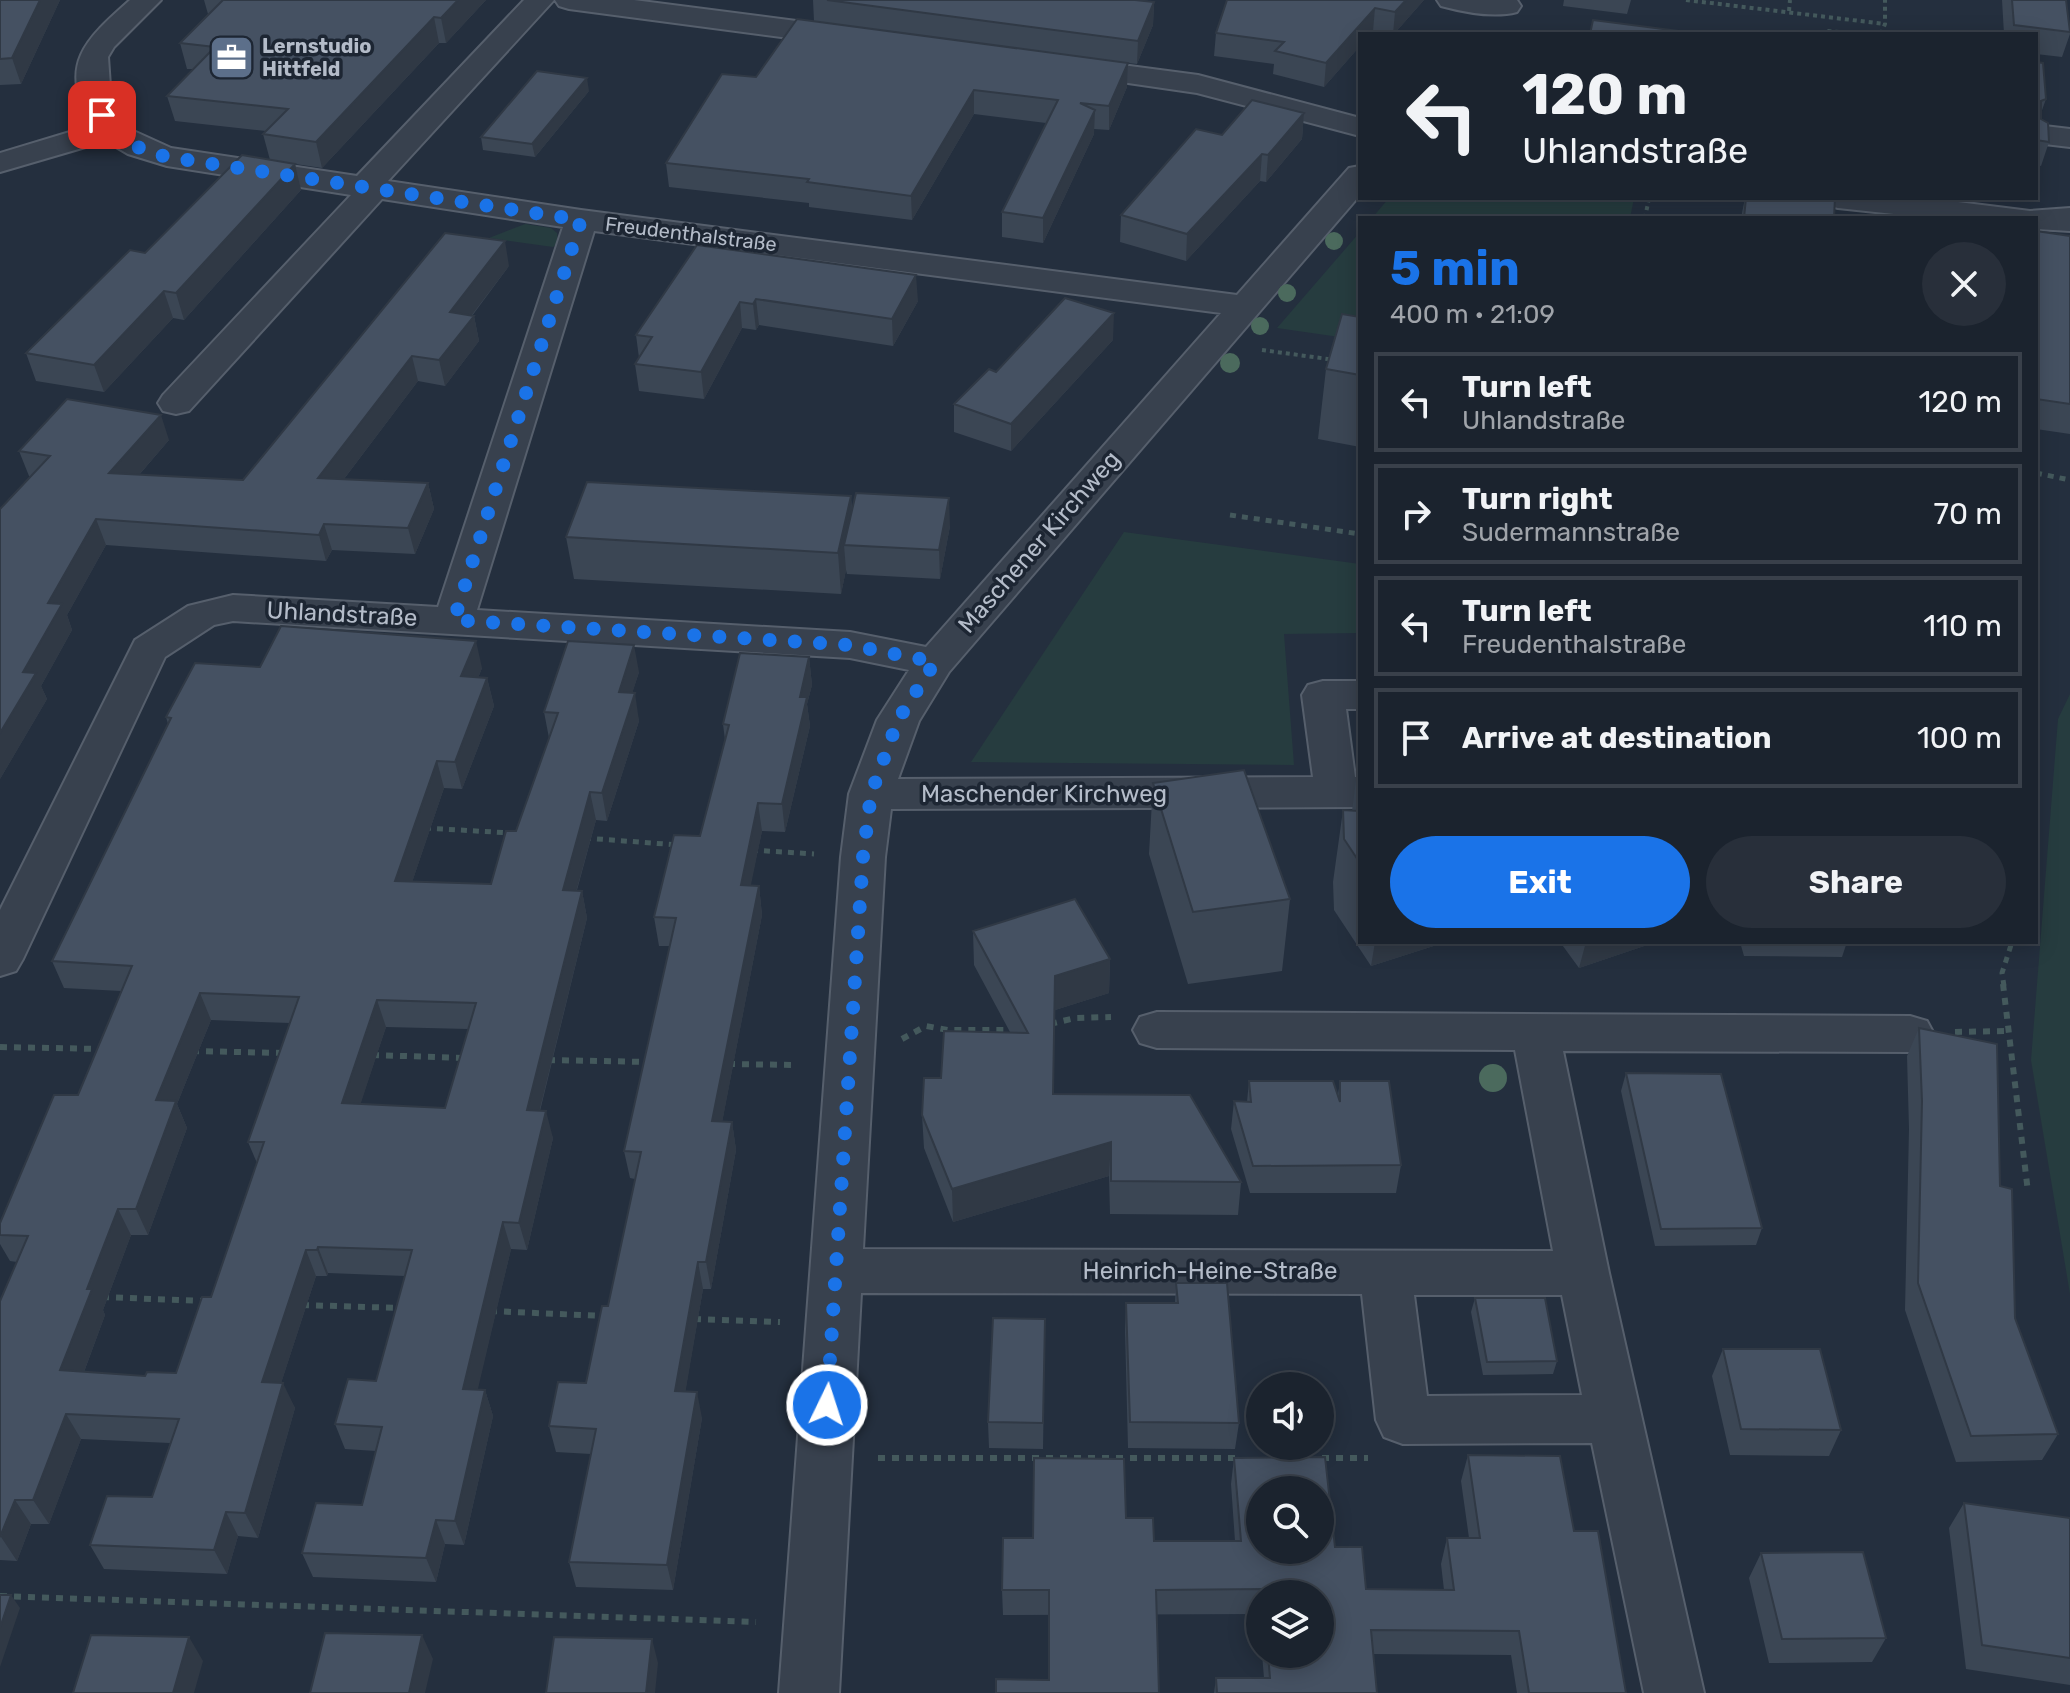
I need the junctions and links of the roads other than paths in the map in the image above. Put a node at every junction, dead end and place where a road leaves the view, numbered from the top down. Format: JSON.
{"nodes":[{"id":1,"x":147,"y":0,"type":"edge"},
{"id":2,"x":540,"y":0,"type":"edge"},
{"id":3,"x":569,"y":0,"type":"edge"},
{"id":4,"x":1451,"y":0,"type":"edge"},
{"id":5,"x":1502,"y":20,"type":"edge"},
{"id":6,"x":884,"y":42,"type":"edge"},
{"id":7,"x":1041,"y":63,"type":"edge"},
{"id":8,"x":1358,"y":126,"type":"edge"},
{"id":9,"x":109,"y":130,"type":"junction"},
{"id":10,"x":2038,"y":134,"type":"edge"},
{"id":11,"x":2070,"y":138,"type":"edge"},
{"id":12,"x":0,"y":163,"type":"edge"},
{"id":13,"x":1358,"y":177,"type":"edge"},
{"id":14,"x":370,"y":186,"type":"junction"},
{"id":15,"x":1845,"y":200,"type":"edge"},
{"id":16,"x":1883,"y":211,"type":"edge"},
{"id":17,"x":1980,"y":216,"type":"edge"},
{"id":18,"x":2038,"y":219,"type":"edge"},
{"id":19,"x":581,"y":220,"type":"junction"},
{"id":20,"x":2069,"y":221,"type":"edge"},
{"id":21,"x":1245,"y":306,"type":"junction"},
{"id":22,"x":176,"y":403,"type":"dead end"},
{"id":23,"x":454,"y":620,"type":"junction"},
{"id":24,"x":935,"y":662,"type":"junction"},
{"id":25,"x":1358,"y":695,"type":"edge"},
{"id":26,"x":1348,"y":792,"type":"edge"},
{"id":27,"x":871,"y":794,"type":"junction"},
{"id":28,"x":0,"y":959,"type":"edge"},
{"id":29,"x":1157,"y":1030,"type":"road end"},
{"id":30,"x":1535,"y":1030,"type":"junction"},
{"id":31,"x":1910,"y":1034,"type":"dead end"},
{"id":32,"x":836,"y":1271,"type":"junction"},
{"id":33,"x":1385,"y":1272,"type":"junction"},
{"id":34,"x":1583,"y":1273,"type":"junction"},
{"id":35,"x":1617,"y":1419,"type":"junction"},
{"id":36,"x":809,"y":1693,"type":"edge"},
{"id":37,"x":1674,"y":1693,"type":"edge"}],
"edges":[{"from":1,"to":9,"type":"street"},
{"from":2,"to":14,"type":"street"},
{"from":3,"to":6,"type":"street"},
{"from":4,"to":5,"type":"street"},
{"from":7,"to":8,"type":"street"},
{"from":9,"to":12,"type":"street"},
{"from":9,"to":14,"type":"street","name":"Freudenthalstraße"},
{"from":10,"to":11,"type":"street"},
{"from":13,"to":21,"type":"street","name":"Maschener Kirchweg"},
{"from":14,"to":19,"type":"street","name":"Freudenthalstraße"},
{"from":14,"to":22,"type":"street"},
{"from":15,"to":16,"type":"street"},
{"from":16,"to":17,"type":"street"},
{"from":18,"to":20,"type":"street"},
{"from":19,"to":21,"type":"street","name":"Freudenthalstraße"},
{"from":19,"to":23,"type":"street"},
{"from":21,"to":24,"type":"street","name":"Maschener Kirchweg"},
{"from":23,"to":24,"type":"street","name":"Uhlandstraße"},
{"from":23,"to":28,"type":"street","name":"Uhlandstraße"},
{"from":24,"to":27,"type":"street","name":"Maschener Kirchweg"},
{"from":25,"to":26,"type":"street"},
{"from":26,"to":27,"type":"street","name":"Maschender Kirchweg"},
{"from":27,"to":32,"type":"street","name":"Maschener Kirchweg"},
{"from":29,"to":30,"type":"street"},
{"from":30,"to":31,"type":"street"},
{"from":30,"to":34,"type":"street"},
{"from":32,"to":33,"type":"street","name":"Heinrich-Heine-Straße"},
{"from":32,"to":36,"type":"street","name":"Maschener Kirchweg"},
{"from":33,"to":34,"type":"street","name":"Heinrich-Heine-Straße"},
{"from":33,"to":35,"type":"street"},
{"from":34,"to":35,"type":"street"},
{"from":35,"to":37,"type":"street"}]}
